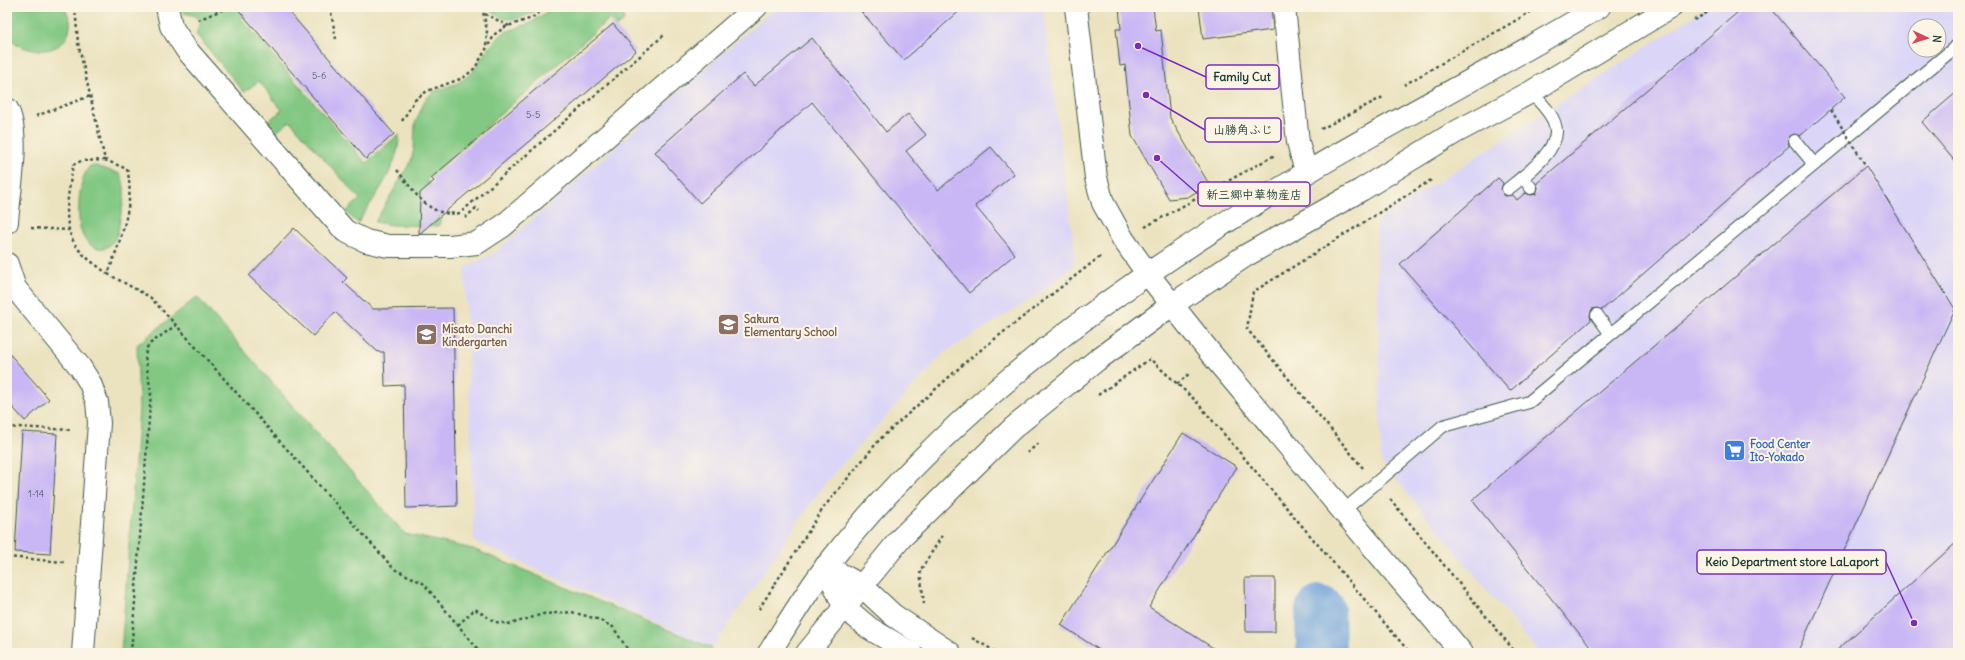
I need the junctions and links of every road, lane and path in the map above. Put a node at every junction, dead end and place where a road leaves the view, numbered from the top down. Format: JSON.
{"nodes":[{"id":1,"x":75,"y":7,"type":"edge"},
{"id":2,"x":167,"y":7,"type":"edge"},
{"id":3,"x":229,"y":7,"type":"edge"},
{"id":4,"x":330,"y":7,"type":"edge"},
{"id":5,"x":482,"y":7,"type":"edge"},
{"id":6,"x":546,"y":7,"type":"edge"},
{"id":7,"x":756,"y":7,"type":"edge"},
{"id":8,"x":1076,"y":7,"type":"edge"},
{"id":9,"x":1284,"y":7,"type":"edge"},
{"id":10,"x":1599,"y":7,"type":"edge"},
{"id":11,"x":1671,"y":7,"type":"edge"},
{"id":12,"x":1717,"y":7,"type":"edge"},
{"id":13,"x":484,"y":14,"type":"junction"},
{"id":14,"x":1690,"y":22,"type":"dead end"},
{"id":15,"x":509,"y":26,"type":"junction"},
{"id":16,"x":174,"y":30,"type":"junction"},
{"id":17,"x":664,"y":35,"type":"dead end"},
{"id":18,"x":336,"y":39,"type":"dead end"},
{"id":19,"x":1958,"y":45,"type":"edge"},
{"id":20,"x":486,"y":47,"type":"junction"},
{"id":21,"x":1531,"y":92,"type":"junction"},
{"id":22,"x":90,"y":96,"type":"junction"},
{"id":23,"x":1830,"y":110,"type":"dead end"},
{"id":24,"x":9,"y":117,"type":"edge"},
{"id":25,"x":402,"y":121,"type":"dead end"},
{"id":26,"x":1795,"y":141,"type":"dead end"},
{"id":27,"x":105,"y":160,"type":"junction"},
{"id":28,"x":1814,"y":164,"type":"junction"},
{"id":29,"x":1866,"y":166,"type":"dead end"},
{"id":30,"x":397,"y":170,"type":"dead end"},
{"id":31,"x":1306,"y":172,"type":"junction"},
{"id":32,"x":1437,"y":176,"type":"dead end"},
{"id":33,"x":1523,"y":177,"type":"junction"},
{"id":34,"x":1531,"y":188,"type":"dead end"},
{"id":35,"x":1508,"y":189,"type":"dead end"},
{"id":36,"x":7,"y":222,"type":"edge"},
{"id":37,"x":30,"y":228,"type":"dead end"},
{"id":38,"x":69,"y":230,"type":"junction"},
{"id":39,"x":7,"y":264,"type":"edge"},
{"id":40,"x":1147,"y":273,"type":"junction"},
{"id":41,"x":108,"y":274,"type":"junction"},
{"id":42,"x":1078,"y":274,"type":"dead end"},
{"id":43,"x":1173,"y":304,"type":"junction"},
{"id":44,"x":1597,"y":315,"type":"dead end"},
{"id":45,"x":176,"y":325,"type":"junction"},
{"id":46,"x":1610,"y":333,"type":"junction"},
{"id":47,"x":1190,"y":373,"type":"dead end"},
{"id":48,"x":1177,"y":384,"type":"junction"},
{"id":49,"x":1092,"y":399,"type":"dead end"},
{"id":50,"x":7,"y":429,"type":"edge"},
{"id":51,"x":99,"y":431,"type":"junction"},
{"id":52,"x":1044,"y":439,"type":"dead end"},
{"id":53,"x":1026,"y":454,"type":"dead end"},
{"id":54,"x":1376,"y":482,"type":"junction"},
{"id":55,"x":1343,"y":510,"type":"junction"},
{"id":56,"x":947,"y":531,"type":"dead end"},
{"id":57,"x":7,"y":557,"type":"edge"},
{"id":58,"x":89,"y":564,"type":"junction"},
{"id":59,"x":826,"y":566,"type":"junction"},
{"id":60,"x":862,"y":586,"type":"junction"},
{"id":61,"x":844,"y":608,"type":"junction"},
{"id":62,"x":929,"y":608,"type":"dead end"},
{"id":63,"x":759,"y":610,"type":"dead end"},
{"id":64,"x":458,"y":625,"type":"junction"},
{"id":65,"x":970,"y":637,"type":"dead end"},
{"id":66,"x":83,"y":653,"type":"edge"},
{"id":67,"x":131,"y":653,"type":"edge"},
{"id":68,"x":481,"y":653,"type":"edge"},
{"id":69,"x":630,"y":653,"type":"edge"},
{"id":70,"x":769,"y":653,"type":"edge"},
{"id":71,"x":807,"y":653,"type":"edge"},
{"id":72,"x":911,"y":653,"type":"edge"},
{"id":73,"x":950,"y":653,"type":"edge"},
{"id":74,"x":998,"y":653,"type":"edge"},
{"id":75,"x":1410,"y":653,"type":"edge"},
{"id":76,"x":1462,"y":653,"type":"edge"},
{"id":77,"x":1516,"y":653,"type":"edge"}],
"edges":[{"from":1,"to":22,"type":"path"},
{"from":2,"to":16,"type":"street"},
{"from":3,"to":16,"type":"path"},
{"from":4,"to":18,"type":"path"},
{"from":5,"to":13,"type":"path"},
{"from":6,"to":15,"type":"path"},
{"from":7,"to":16,"type":"street"},
{"from":8,"to":40,"type":"street"},
{"from":9,"to":31,"type":"street"},
{"from":10,"to":31,"type":"street"},
{"from":11,"to":21,"type":"street"},
{"from":12,"to":14,"type":"path"},
{"from":13,"to":15,"type":"path"},
{"from":13,"to":20,"type":"path"},
{"from":15,"to":20,"type":"path"},
{"from":17,"to":30,"type":"path"},
{"from":19,"to":28,"type":"lane"},
{"from":20,"to":25,"type":"path"},
{"from":21,"to":33,"type":"lane"},
{"from":21,"to":43,"type":"street"},
{"from":22,"to":24,"type":"path"},
{"from":22,"to":27,"type":"path"},
{"from":23,"to":29,"type":"path","bridge":true},
{"from":24,"to":36,"type":"street"},
{"from":26,"to":28,"type":"lane"},
{"from":27,"to":38,"type":"path"},
{"from":27,"to":41,"type":"path"},
{"from":28,"to":46,"type":"lane"},
{"from":31,"to":40,"type":"street"},
{"from":32,"to":54,"type":"path"},
{"from":33,"to":34,"type":"lane"},
{"from":33,"to":35,"type":"lane"},
{"from":37,"to":38,"type":"path"},
{"from":38,"to":41,"type":"path"},
{"from":39,"to":51,"type":"street"},
{"from":40,"to":43,"type":"street"},
{"from":40,"to":59,"type":"street"},
{"from":41,"to":45,"type":"path"},
{"from":42,"to":63,"type":"path"},
{"from":43,"to":55,"type":"street"},
{"from":43,"to":60,"type":"street"},
{"from":44,"to":46,"type":"lane"},
{"from":45,"to":64,"type":"path"},
{"from":45,"to":67,"type":"path"},
{"from":46,"to":54,"type":"lane"},
{"from":47,"to":48,"type":"path"},
{"from":48,"to":49,"type":"path"},
{"from":48,"to":75,"type":"path"},
{"from":50,"to":51,"type":"path"},
{"from":51,"to":58,"type":"street"},
{"from":52,"to":53,"type":"path"},
{"from":54,"to":55,"type":"lane"},
{"from":54,"to":77,"type":"path"},
{"from":55,"to":76,"type":"street"},
{"from":56,"to":62,"type":"path"},
{"from":57,"to":58,"type":"path"},
{"from":58,"to":66,"type":"street"},
{"from":59,"to":60,"type":"street"},
{"from":59,"to":61,"type":"street"},
{"from":59,"to":70,"type":"street"},
{"from":60,"to":61,"type":"street"},
{"from":60,"to":73,"type":"street"},
{"from":61,"to":71,"type":"street"},
{"from":61,"to":72,"type":"street"},
{"from":64,"to":68,"type":"path"},
{"from":64,"to":69,"type":"path"},
{"from":65,"to":74,"type":"path"}]}
